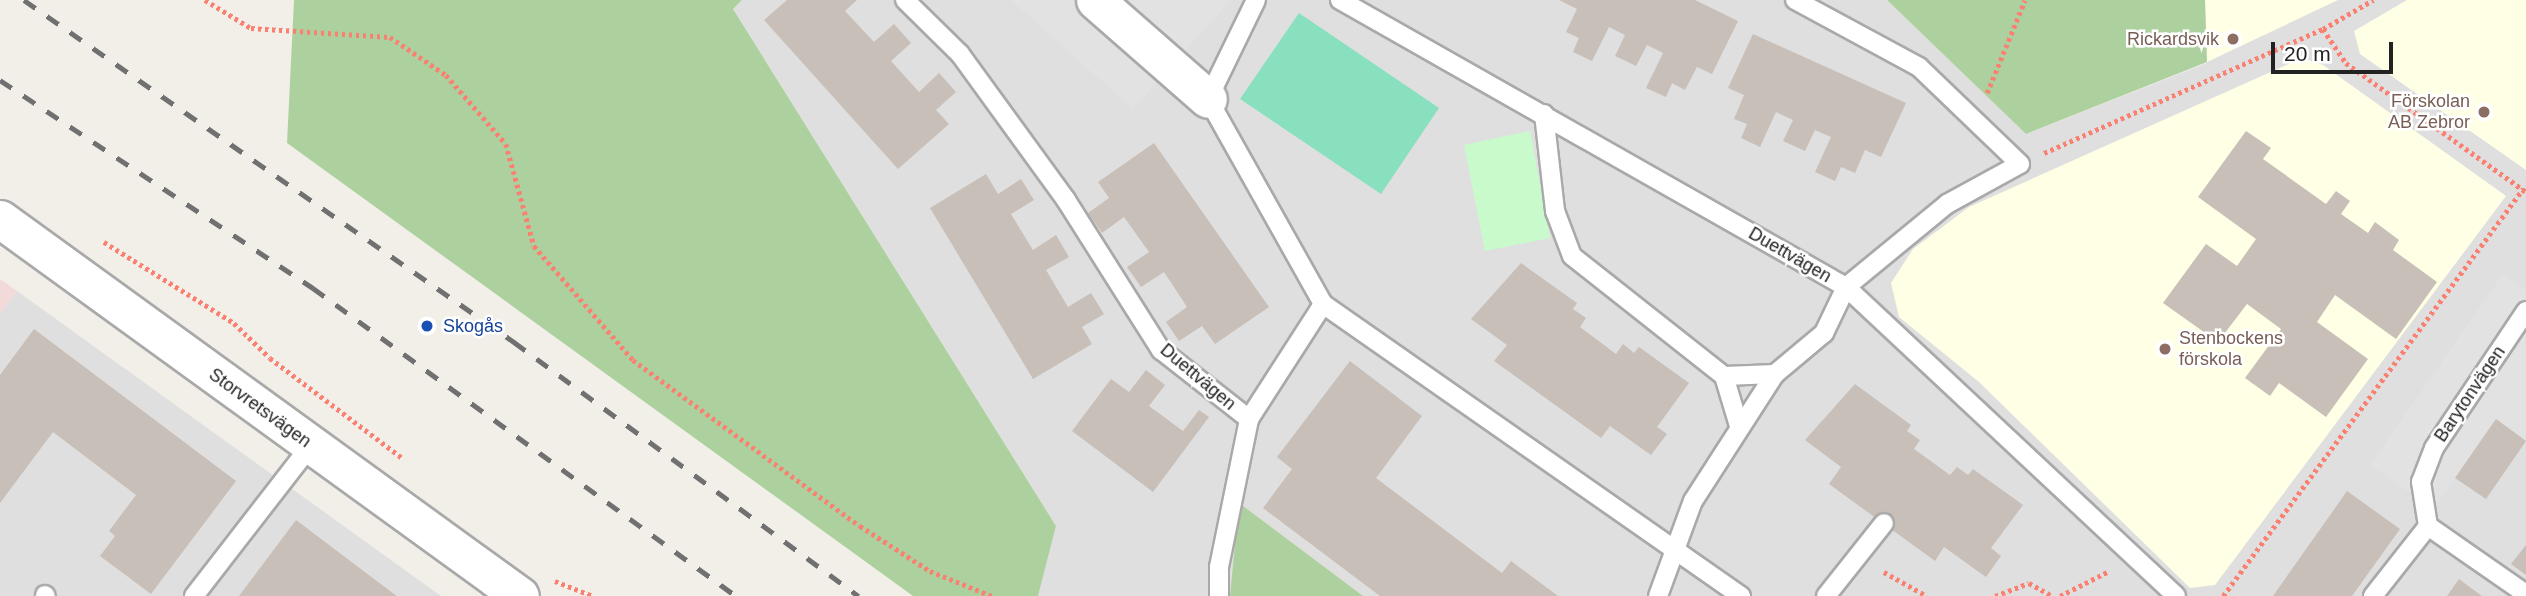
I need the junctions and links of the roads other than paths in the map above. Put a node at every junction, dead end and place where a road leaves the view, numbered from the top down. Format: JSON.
{"nodes":[{"id":1,"x":905,"y":0,"type":"edge"},
{"id":2,"x":1095,"y":0,"type":"edge"},
{"id":3,"x":1256,"y":0,"type":"edge"},
{"id":4,"x":1340,"y":0,"type":"edge"},
{"id":5,"x":1795,"y":0,"type":"edge"},
{"id":6,"x":1208,"y":99,"type":"junction"},
{"id":7,"x":1544,"y":114,"type":"junction"},
{"id":8,"x":0,"y":219,"type":"edge"},
{"id":9,"x":1846,"y":287,"type":"junction"},
{"id":10,"x":1323,"y":304,"type":"junction"},
{"id":11,"x":2526,"y":311,"type":"edge"},
{"id":12,"x":1775,"y":374,"type":"junction"},
{"id":13,"x":1724,"y":376,"type":"junction"},
{"id":14,"x":1249,"y":419,"type":"junction"},
{"id":15,"x":1739,"y":426,"type":"junction"},
{"id":16,"x":312,"y":445,"type":"junction"},
{"id":17,"x":1884,"y":523,"type":"dead end"},
{"id":18,"x":2428,"y":526,"type":"junction"},
{"id":19,"x":1680,"y":550,"type":"junction"},
{"id":20,"x":2526,"y":594,"type":"edge"},
{"id":21,"x":194,"y":596,"type":"edge"},
{"id":22,"x":520,"y":596,"type":"edge"},
{"id":23,"x":1219,"y":596,"type":"edge"},
{"id":24,"x":1658,"y":596,"type":"edge"},
{"id":25,"x":1741,"y":596,"type":"edge"},
{"id":26,"x":1826,"y":596,"type":"edge"},
{"id":27,"x":2176,"y":596,"type":"edge"},
{"id":28,"x":2373,"y":596,"type":"edge"}],
"edges":[{"from":1,"to":14,"type":"lane","name":"Duettvägen"},
{"from":2,"to":6,"type":"street"},
{"from":3,"to":6,"type":"lane"},
{"from":4,"to":7,"type":"lane","name":"Duettvägen"},
{"from":5,"to":9,"type":"lane","name":"Duettvägen"},
{"from":6,"to":10,"type":"lane"},
{"from":7,"to":9,"type":"lane","name":"Duettvägen"},
{"from":7,"to":13,"type":"lane"},
{"from":8,"to":16,"type":"street","name":"Storvretsvägen"},
{"from":9,"to":12,"type":"lane"},
{"from":9,"to":27,"type":"lane"},
{"from":10,"to":14,"type":"lane","name":"Duettvägen"},
{"from":10,"to":19,"type":"lane"},
{"from":11,"to":18,"type":"lane","name":"Barytonvägen"},
{"from":12,"to":13,"type":"lane"},
{"from":12,"to":15,"type":"lane"},
{"from":13,"to":15,"type":"lane"},
{"from":14,"to":23,"type":"lane"},
{"from":15,"to":19,"type":"lane"},
{"from":16,"to":21,"type":"lane"},
{"from":16,"to":22,"type":"street","name":"Storvretsvägen"},
{"from":17,"to":26,"type":"lane"},
{"from":18,"to":20,"type":"lane"},
{"from":18,"to":28,"type":"lane"},
{"from":19,"to":24,"type":"lane"},
{"from":19,"to":25,"type":"lane"}]}
